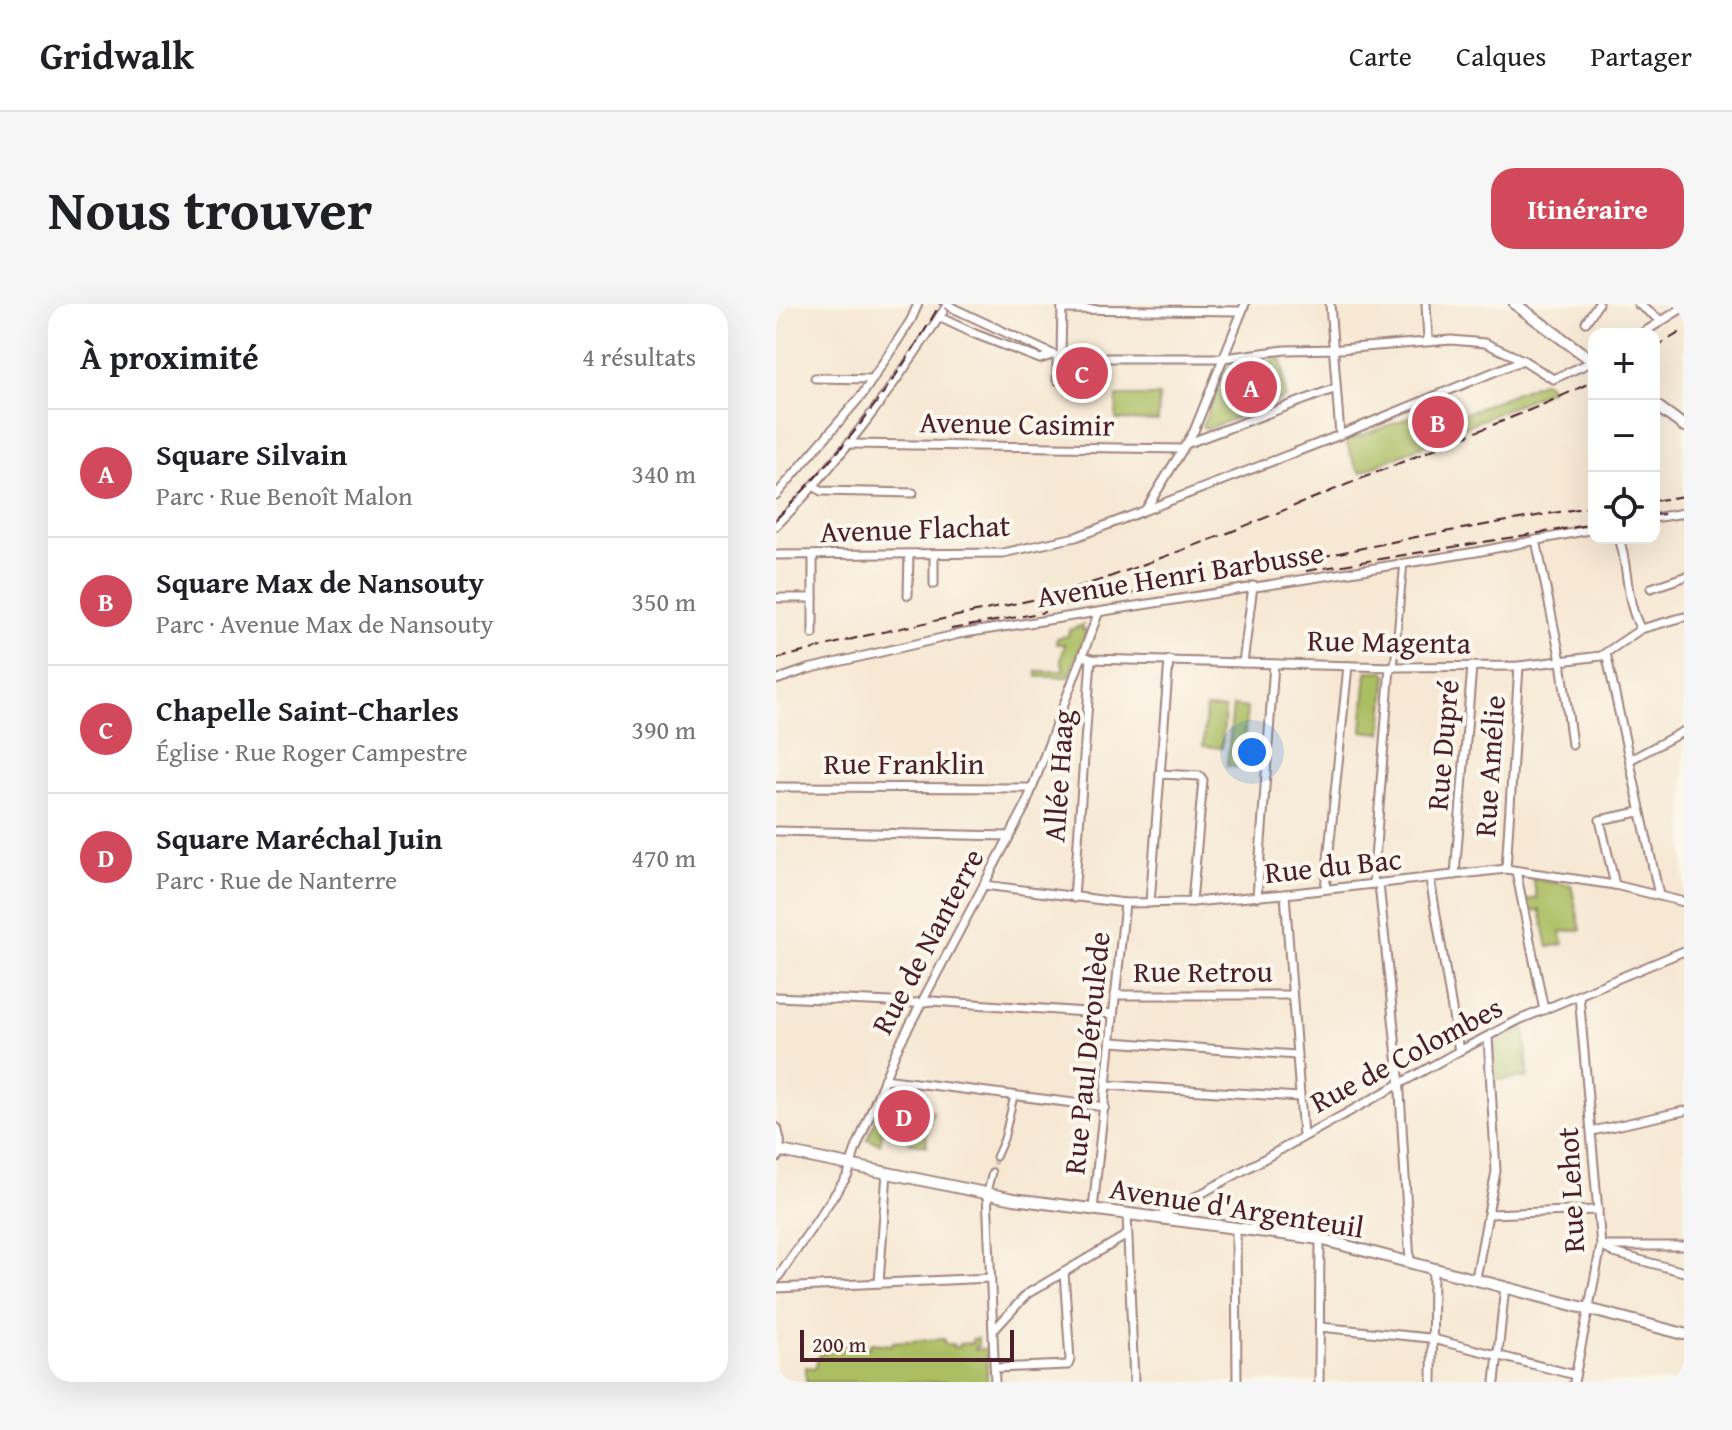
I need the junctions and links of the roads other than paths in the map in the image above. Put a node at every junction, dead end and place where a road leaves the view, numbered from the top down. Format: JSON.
{"nodes":[{"id":1,"x":917,"y":304,"type":"edge"},
{"id":2,"x":948,"y":304,"type":"edge"},
{"id":3,"x":1330,"y":304,"type":"edge"},
{"id":4,"x":1426,"y":304,"type":"edge"},
{"id":5,"x":1598,"y":304,"type":"edge"},
{"id":6,"x":1638,"y":304,"type":"edge"},
{"id":7,"x":1062,"y":306,"type":"edge"},
{"id":8,"x":1521,"y":306,"type":"edge"},
{"id":9,"x":1244,"y":307,"type":"edge"},
{"id":10,"x":1684,"y":307,"type":"edge"},
{"id":11,"x":939,"y":317,"type":"junction"},
{"id":12,"x":1662,"y":321,"type":"junction"},
{"id":13,"x":1586,"y":322,"type":"dead end"},
{"id":14,"x":1651,"y":328,"type":"edge"},
{"id":15,"x":1428,"y":340,"type":"junction"},
{"id":16,"x":1333,"y":349,"type":"junction"},
{"id":17,"x":1057,"y":356,"type":"junction"},
{"id":18,"x":1588,"y":357,"type":"edge"},
{"id":19,"x":1224,"y":358,"type":"junction"},
{"id":20,"x":1523,"y":360,"type":"junction"},
{"id":21,"x":1588,"y":364,"type":"edge"},
{"id":22,"x":815,"y":378,"type":"dead end"},
{"id":23,"x":873,"y":379,"type":"junction"},
{"id":24,"x":1057,"y":380,"type":"dead end"},
{"id":25,"x":1336,"y":388,"type":"junction"},
{"id":26,"x":1660,"y":408,"type":"edge"},
{"id":27,"x":1684,"y":426,"type":"edge"},
{"id":28,"x":1340,"y":435,"type":"junction"},
{"id":29,"x":851,"y":444,"type":"junction"},
{"id":30,"x":1184,"y":446,"type":"junction"},
{"id":31,"x":814,"y":486,"type":"junction"},
{"id":32,"x":913,"y":493,"type":"dead end"},
{"id":33,"x":776,"y":495,"type":"edge"},
{"id":34,"x":1145,"y":511,"type":"junction"},
{"id":35,"x":1684,"y":513,"type":"edge"},
{"id":36,"x":1660,"y":517,"type":"edge"},
{"id":37,"x":776,"y":526,"type":"edge"},
{"id":38,"x":1588,"y":530,"type":"edge"},
{"id":39,"x":1536,"y":540,"type":"junction"},
{"id":40,"x":1621,"y":544,"type":"edge"},
{"id":41,"x":909,"y":554,"type":"junction"},
{"id":42,"x":934,"y":554,"type":"junction"},
{"id":43,"x":776,"y":555,"type":"edge"},
{"id":44,"x":813,"y":555,"type":"junction"},
{"id":45,"x":1404,"y":562,"type":"junction"},
{"id":46,"x":1684,"y":577,"type":"edge"},
{"id":47,"x":934,"y":584,"type":"dead end"},
{"id":48,"x":1253,"y":586,"type":"junction"},
{"id":49,"x":1651,"y":588,"type":"dead end"},
{"id":50,"x":908,"y":595,"type":"dead end"},
{"id":51,"x":776,"y":598,"type":"edge"},
{"id":52,"x":813,"y":598,"type":"junction"},
{"id":53,"x":1098,"y":614,"type":"junction"},
{"id":54,"x":1684,"y":617,"type":"edge"},
{"id":55,"x":1641,"y":629,"type":"junction"},
{"id":56,"x":813,"y":634,"type":"dead end"},
{"id":57,"x":1606,"y":653,"type":"junction"},
{"id":58,"x":1087,"y":657,"type":"junction"},
{"id":59,"x":1169,"y":660,"type":"junction"},
{"id":60,"x":1561,"y":661,"type":"junction"},
{"id":61,"x":1243,"y":663,"type":"junction"},
{"id":62,"x":1274,"y":664,"type":"junction"},
{"id":63,"x":1348,"y":666,"type":"junction"},
{"id":64,"x":1472,"y":666,"type":"junction"},
{"id":65,"x":1519,"y":666,"type":"junction"},
{"id":66,"x":1392,"y":667,"type":"junction"},
{"id":67,"x":776,"y":680,"type":"edge"},
{"id":68,"x":1684,"y":731,"type":"edge"},
{"id":69,"x":1572,"y":745,"type":"dead end"},
{"id":70,"x":1630,"y":760,"type":"junction"},
{"id":71,"x":1160,"y":774,"type":"junction"},
{"id":72,"x":776,"y":787,"type":"edge"},
{"id":73,"x":1032,"y":788,"type":"junction"},
{"id":74,"x":1639,"y":812,"type":"junction"},
{"id":75,"x":776,"y":831,"type":"edge"},
{"id":76,"x":1009,"y":836,"type":"junction"},
{"id":77,"x":1506,"y":869,"type":"junction"},
{"id":78,"x":1516,"y":871,"type":"junction"},
{"id":79,"x":1455,"y":875,"type":"junction"},
{"id":80,"x":1430,"y":879,"type":"junction"},
{"id":81,"x":1376,"y":884,"type":"junction"},
{"id":82,"x":984,"y":885,"type":"junction"},
{"id":83,"x":1615,"y":885,"type":"junction"},
{"id":84,"x":1325,"y":889,"type":"junction"},
{"id":85,"x":1285,"y":894,"type":"junction"},
{"id":86,"x":1659,"y":895,"type":"junction"},
{"id":87,"x":1257,"y":897,"type":"junction"},
{"id":88,"x":1074,"y":898,"type":"junction"},
{"id":89,"x":1192,"y":902,"type":"junction"},
{"id":90,"x":1684,"y":902,"type":"edge"},
{"id":91,"x":1125,"y":903,"type":"junction"},
{"id":92,"x":1150,"y":903,"type":"junction"},
{"id":93,"x":1684,"y":951,"type":"edge"},
{"id":94,"x":1115,"y":995,"type":"junction"},
{"id":95,"x":1291,"y":995,"type":"junction"},
{"id":96,"x":1579,"y":995,"type":"junction"},
{"id":97,"x":776,"y":997,"type":"edge"},
{"id":98,"x":922,"y":1002,"type":"junction"},
{"id":99,"x":1544,"y":1010,"type":"junction"},
{"id":100,"x":1113,"y":1014,"type":"junction"},
{"id":101,"x":1488,"y":1037,"type":"junction"},
{"id":102,"x":1112,"y":1042,"type":"junction"},
{"id":103,"x":1459,"y":1051,"type":"junction"},
{"id":104,"x":1296,"y":1055,"type":"junction"},
{"id":105,"x":884,"y":1079,"type":"junction"},
{"id":106,"x":1107,"y":1085,"type":"junction"},
{"id":107,"x":1399,"y":1085,"type":"junction"},
{"id":108,"x":1014,"y":1096,"type":"junction"},
{"id":109,"x":1299,"y":1097,"type":"junction"},
{"id":110,"x":1105,"y":1107,"type":"junction"},
{"id":111,"x":1684,"y":1111,"type":"edge"},
{"id":112,"x":776,"y":1129,"type":"edge"},
{"id":113,"x":1592,"y":1131,"type":"junction"},
{"id":114,"x":1303,"y":1136,"type":"junction"},
{"id":115,"x":777,"y":1153,"type":"edge"},
{"id":116,"x":996,"y":1157,"type":"tunnel mouth"},
{"id":117,"x":851,"y":1165,"type":"junction"},
{"id":118,"x":887,"y":1172,"type":"junction"},
{"id":119,"x":992,"y":1172,"type":"tunnel mouth"},
{"id":120,"x":987,"y":1193,"type":"junction"},
{"id":121,"x":1093,"y":1209,"type":"junction"},
{"id":122,"x":1598,"y":1210,"type":"junction"},
{"id":123,"x":1127,"y":1214,"type":"junction"},
{"id":124,"x":1489,"y":1214,"type":"junction"},
{"id":125,"x":1159,"y":1217,"type":"junction"},
{"id":126,"x":1236,"y":1227,"type":"junction"},
{"id":127,"x":1127,"y":1235,"type":"junction"},
{"id":128,"x":1320,"y":1239,"type":"junction"},
{"id":129,"x":1601,"y":1246,"type":"junction"},
{"id":130,"x":1684,"y":1246,"type":"edge"},
{"id":131,"x":1410,"y":1262,"type":"junction"},
{"id":132,"x":1433,"y":1268,"type":"junction"},
{"id":133,"x":1064,"y":1272,"type":"junction"},
{"id":134,"x":1684,"y":1272,"type":"edge"},
{"id":135,"x":990,"y":1278,"type":"junction"},
{"id":136,"x":1476,"y":1278,"type":"junction"},
{"id":137,"x":776,"y":1280,"type":"edge"},
{"id":138,"x":879,"y":1283,"type":"junction"},
{"id":139,"x":1505,"y":1286,"type":"junction"},
{"id":140,"x":776,"y":1288,"type":"edge"},
{"id":141,"x":1589,"y":1309,"type":"junction"},
{"id":142,"x":1320,"y":1327,"type":"junction"},
{"id":143,"x":994,"y":1330,"type":"junction"},
{"id":144,"x":1684,"y":1334,"type":"edge"},
{"id":145,"x":1433,"y":1339,"type":"junction"},
{"id":146,"x":1498,"y":1356,"type":"junction"},
{"id":147,"x":995,"y":1368,"type":"junction"},
{"id":148,"x":1575,"y":1379,"type":"edge"},
{"id":149,"x":995,"y":1382,"type":"edge"},
{"id":150,"x":1134,"y":1382,"type":"edge"},
{"id":151,"x":1237,"y":1382,"type":"edge"},
{"id":152,"x":1319,"y":1382,"type":"edge"},
{"id":153,"x":1432,"y":1382,"type":"edge"},
{"id":154,"x":1495,"y":1382,"type":"edge"}],
"edges":[{"from":1,"to":23,"type":"street"},
{"from":2,"to":11,"type":"street"},
{"from":2,"to":17,"type":"street","bridge":true},
{"from":3,"to":16,"type":"street"},
{"from":4,"to":15,"type":"street"},
{"from":5,"to":13,"type":"street"},
{"from":6,"to":12,"type":"street"},
{"from":7,"to":9,"type":"street"},
{"from":7,"to":17,"type":"street"},
{"from":8,"to":18,"type":"main road"},
{"from":9,"to":19,"type":"street"},
{"from":10,"to":12,"type":"street"},
{"from":11,"to":17,"type":"street"},
{"from":11,"to":29,"type":"street"},
{"from":12,"to":14,"type":"street"},
{"from":15,"to":16,"type":"street"},
{"from":15,"to":20,"type":"street"},
{"from":16,"to":19,"type":"street"},
{"from":16,"to":25,"type":"street"},
{"from":17,"to":19,"type":"street"},
{"from":17,"to":24,"type":"street"},
{"from":19,"to":30,"type":"street"},
{"from":20,"to":21,"type":"street"},
{"from":20,"to":28,"type":"street","name":"Avenue Flachat"},
{"from":22,"to":23,"type":"street"},
{"from":23,"to":33,"type":"street"},
{"from":25,"to":28,"type":"street"},
{"from":25,"to":30,"type":"street"},
{"from":26,"to":27,"type":"main road"},
{"from":28,"to":34,"type":"street","name":"Avenue Flachat"},
{"from":29,"to":30,"type":"street","name":"Avenue Casimir"},
{"from":29,"to":31,"type":"street"},
{"from":30,"to":34,"type":"street"},
{"from":31,"to":32,"type":"street"},
{"from":31,"to":37,"type":"street"},
{"from":34,"to":42,"type":"street","name":"Avenue Flachat"},
{"from":35,"to":36,"type":"street"},
{"from":38,"to":39,"type":"street","name":"Avenue Henri Barbusse"},
{"from":39,"to":45,"type":"street","name":"Avenue Henri Barbusse"},
{"from":39,"to":60,"type":"street"},
{"from":40,"to":55,"type":"street"},
{"from":41,"to":42,"type":"street","name":"Avenue Flachat"},
{"from":41,"to":44,"type":"street","name":"Avenue Flachat"},
{"from":41,"to":50,"type":"street"},
{"from":42,"to":47,"type":"street"},
{"from":43,"to":44,"type":"street","name":"Avenue Flachat"},
{"from":44,"to":52,"type":"street"},
{"from":45,"to":48,"type":"street","name":"Avenue Henri Barbusse"},
{"from":45,"to":66,"type":"street"},
{"from":46,"to":49,"type":"street"},
{"from":48,"to":53,"type":"street","name":"Avenue Henri Barbusse"},
{"from":48,"to":61,"type":"street"},
{"from":51,"to":52,"type":"street"},
{"from":52,"to":56,"type":"street"},
{"from":53,"to":58,"type":"street","name":"Rue de Nanterre"},
{"from":53,"to":67,"type":"street","name":"Avenue Henri Barbusse"},
{"from":54,"to":55,"type":"street","name":"Rue Magenta"},
{"from":55,"to":57,"type":"street","name":"Rue Magenta"},
{"from":57,"to":60,"type":"street","name":"Rue Magenta"},
{"from":57,"to":70,"type":"street"},
{"from":58,"to":59,"type":"street","name":"Rue Magenta"},
{"from":58,"to":73,"type":"street","name":"Rue de Nanterre"},
{"from":58,"to":88,"type":"street","name":"Allée Haag"},
{"from":59,"to":61,"type":"street","name":"Rue Magenta"},
{"from":59,"to":71,"type":"street"},
{"from":60,"to":65,"type":"street","name":"Rue Magenta"},
{"from":60,"to":69,"type":"street"},
{"from":61,"to":62,"type":"street","name":"Rue Magenta"},
{"from":62,"to":63,"type":"street","name":"Rue Magenta"},
{"from":62,"to":87,"type":"street"},
{"from":63,"to":66,"type":"street","name":"Rue Magenta"},
{"from":63,"to":84,"type":"street"},
{"from":64,"to":65,"type":"street","name":"Rue Magenta"},
{"from":64,"to":66,"type":"street","name":"Rue Magenta"},
{"from":64,"to":79,"type":"street","name":"Rue Dupré"},
{"from":65,"to":77,"type":"street","name":"Rue Amélie"},
{"from":66,"to":81,"type":"street"},
{"from":68,"to":70,"type":"street"},
{"from":70,"to":74,"type":"street"},
{"from":71,"to":89,"type":"street"},
{"from":71,"to":92,"type":"street"},
{"from":72,"to":73,"type":"street","name":"Rue Franklin"},
{"from":73,"to":76,"type":"street","name":"Rue de Nanterre"},
{"from":74,"to":83,"type":"street"},
{"from":74,"to":86,"type":"street"},
{"from":75,"to":76,"type":"street"},
{"from":76,"to":82,"type":"street","name":"Rue de Nanterre"},
{"from":77,"to":78,"type":"street","name":"Rue du Bac"},
{"from":77,"to":79,"type":"street","name":"Rue du Bac"},
{"from":78,"to":83,"type":"street","name":"Rue du Bac"},
{"from":78,"to":99,"type":"street"},
{"from":79,"to":80,"type":"street","name":"Rue du Bac"},
{"from":80,"to":81,"type":"street","name":"Rue du Bac"},
{"from":80,"to":103,"type":"street"},
{"from":81,"to":84,"type":"street","name":"Rue du Bac"},
{"from":81,"to":107,"type":"street"},
{"from":82,"to":88,"type":"street","name":"Rue du Bac"},
{"from":82,"to":98,"type":"street","name":"Rue de Nanterre"},
{"from":83,"to":86,"type":"street","name":"Rue du Bac"},
{"from":84,"to":85,"type":"street","name":"Rue du Bac"},
{"from":85,"to":87,"type":"street","name":"Rue du Bac"},
{"from":85,"to":95,"type":"street"},
{"from":86,"to":90,"type":"street","name":"Rue du Bac"},
{"from":87,"to":89,"type":"street","name":"Rue du Bac"},
{"from":88,"to":91,"type":"street","name":"Rue du Bac"},
{"from":89,"to":92,"type":"street","name":"Rue du Bac"},
{"from":91,"to":92,"type":"street","name":"Rue du Bac"},
{"from":91,"to":94,"type":"street","name":"Rue Paul Déroulède"},
{"from":93,"to":96,"type":"street","name":"Rue de Colombes"},
{"from":94,"to":95,"type":"street","name":"Rue Retrou"},
{"from":94,"to":100,"type":"street","name":"Rue Paul Déroulède"},
{"from":95,"to":104,"type":"street"},
{"from":96,"to":99,"type":"street","name":"Rue de Colombes"},
{"from":96,"to":113,"type":"street","name":"Rue Lehot"},
{"from":97,"to":98,"type":"street"},
{"from":98,"to":100,"type":"street"},
{"from":98,"to":105,"type":"street","name":"Rue de Nanterre"},
{"from":99,"to":101,"type":"street","name":"Rue de Colombes"},
{"from":100,"to":102,"type":"street","name":"Rue Paul Déroulède"},
{"from":101,"to":103,"type":"street","name":"Rue de Colombes"},
{"from":101,"to":124,"type":"street"},
{"from":102,"to":104,"type":"street"},
{"from":102,"to":106,"type":"street","name":"Rue Paul Déroulède"},
{"from":103,"to":107,"type":"street","name":"Rue de Colombes"},
{"from":104,"to":109,"type":"street"},
{"from":105,"to":108,"type":"street"},
{"from":105,"to":117,"type":"street","name":"Rue de Nanterre"},
{"from":106,"to":109,"type":"street"},
{"from":106,"to":110,"type":"street","name":"Rue Paul Déroulède"},
{"from":107,"to":114,"type":"street","name":"Rue de Colombes"},
{"from":107,"to":131,"type":"street"},
{"from":108,"to":110,"type":"street"},
{"from":108,"to":116,"type":"street"},
{"from":109,"to":114,"type":"street"},
{"from":110,"to":121,"type":"street","name":"Rue Paul Déroulède"},
{"from":111,"to":113,"type":"street"},
{"from":112,"to":115,"type":"main road"},
{"from":113,"to":122,"type":"street","name":"Rue Lehot"},
{"from":114,"to":125,"type":"street","name":"Rue de Colombes"},
{"from":115,"to":117,"type":"main road","name":"Avenue d'Argenteuil"},
{"from":117,"to":118,"type":"main road","name":"Avenue d'Argenteuil"},
{"from":117,"to":137,"type":"street","name":"Rue de Nanterre"},
{"from":118,"to":120,"type":"main road","name":"Avenue d'Argenteuil"},
{"from":118,"to":138,"type":"street"},
{"from":119,"to":120,"type":"street"},
{"from":120,"to":121,"type":"main road","name":"Avenue d'Argenteuil"},
{"from":120,"to":135,"type":"street"},
{"from":121,"to":123,"type":"main road","name":"Avenue d'Argenteuil"},
{"from":122,"to":124,"type":"street"},
{"from":122,"to":129,"type":"street","name":"Rue Lehot"},
{"from":123,"to":125,"type":"main road","name":"Avenue d'Argenteuil"},
{"from":123,"to":127,"type":"street"},
{"from":124,"to":136,"type":"street"},
{"from":125,"to":126,"type":"main road","name":"Avenue d'Argenteuil"},
{"from":126,"to":128,"type":"main road","name":"Avenue d'Argenteuil"},
{"from":126,"to":151,"type":"street"},
{"from":127,"to":133,"type":"street"},
{"from":127,"to":150,"type":"street"},
{"from":128,"to":131,"type":"main road","name":"Avenue d'Argenteuil"},
{"from":128,"to":142,"type":"street"},
{"from":129,"to":130,"type":"street"},
{"from":129,"to":134,"type":"street"},
{"from":129,"to":141,"type":"street","name":"Rue Lehot"},
{"from":131,"to":132,"type":"main road","name":"Avenue d'Argenteuil"},
{"from":132,"to":136,"type":"main road","name":"Avenue d'Argenteuil"},
{"from":132,"to":145,"type":"street"},
{"from":133,"to":143,"type":"street"},
{"from":133,"to":147,"type":"street"},
{"from":135,"to":138,"type":"street"},
{"from":135,"to":143,"type":"street"},
{"from":136,"to":139,"type":"main road","name":"Avenue d'Argenteuil"},
{"from":138,"to":140,"type":"street"},
{"from":139,"to":141,"type":"main road","name":"Avenue d'Argenteuil"},
{"from":139,"to":146,"type":"street"},
{"from":141,"to":144,"type":"main road","name":"Avenue d'Argenteuil"},
{"from":141,"to":148,"type":"street","name":"Rue Lehot"},
{"from":142,"to":145,"type":"street"},
{"from":142,"to":152,"type":"street"},
{"from":143,"to":147,"type":"street"},
{"from":145,"to":146,"type":"street"},
{"from":145,"to":153,"type":"street"},
{"from":146,"to":148,"type":"street"},
{"from":146,"to":154,"type":"street"},
{"from":147,"to":149,"type":"street"}]}
